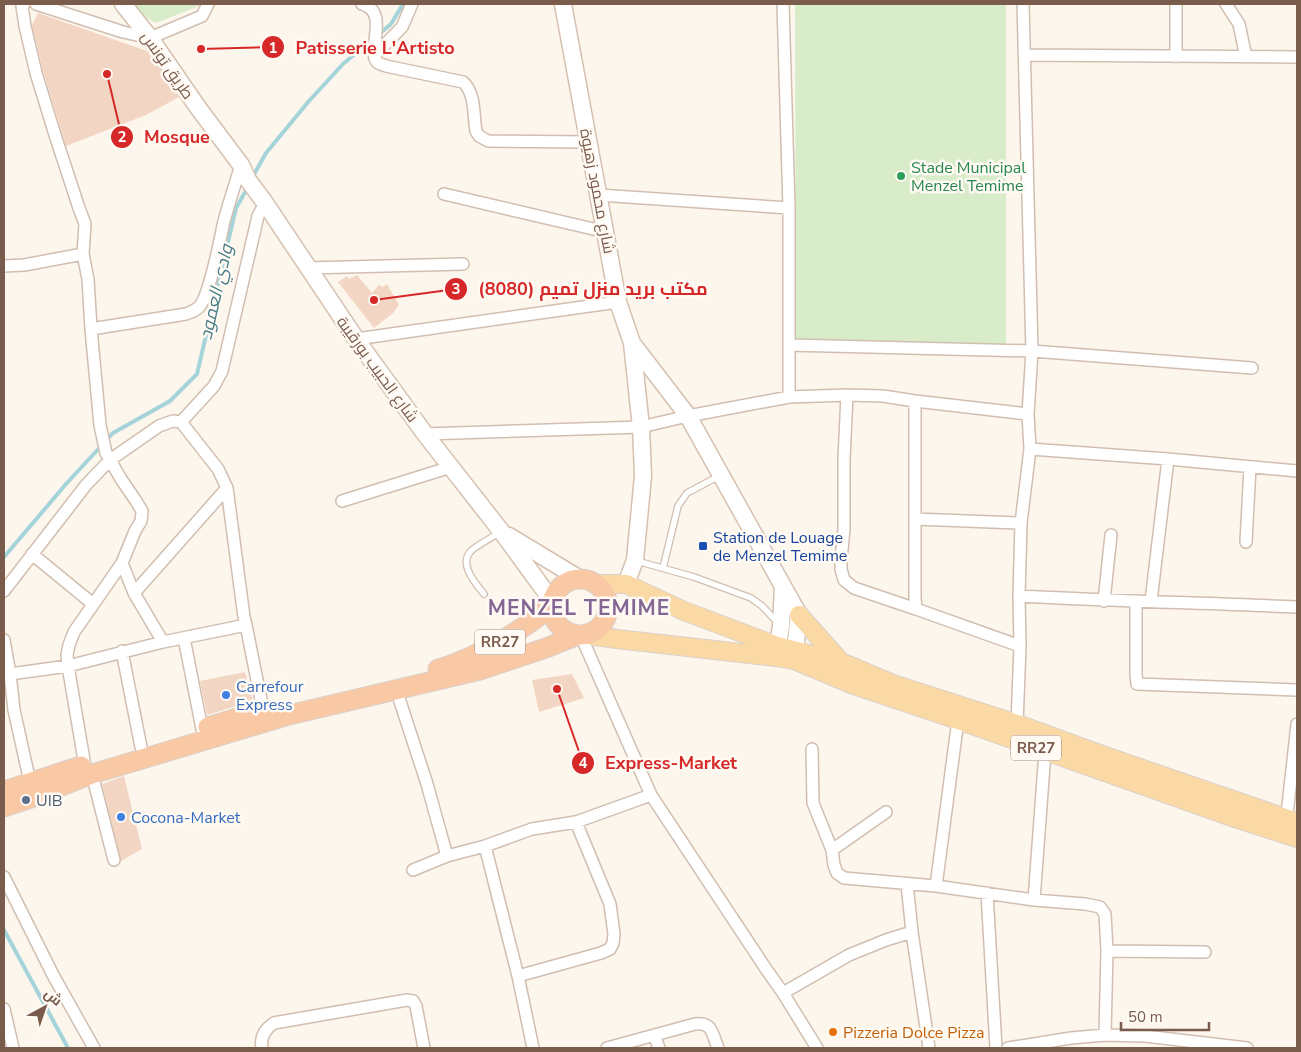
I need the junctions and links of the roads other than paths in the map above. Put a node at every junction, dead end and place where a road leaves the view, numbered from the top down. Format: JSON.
{"nodes":[{"id":1,"x":24,"y":4,"type":"edge"},
{"id":2,"x":36,"y":4,"type":"edge"},
{"id":3,"x":123,"y":4,"type":"edge"},
{"id":4,"x":208,"y":4,"type":"edge"},
{"id":5,"x":362,"y":4,"type":"edge"},
{"id":6,"x":412,"y":4,"type":"edge"},
{"id":7,"x":563,"y":4,"type":"edge"},
{"id":8,"x":783,"y":4,"type":"edge"},
{"id":9,"x":1023,"y":4,"type":"edge"},
{"id":10,"x":1176,"y":4,"type":"edge"},
{"id":11,"x":1226,"y":4,"type":"edge"},
{"id":12,"x":150,"y":38,"type":"junction"},
{"id":13,"x":375,"y":53,"type":"junction"},
{"id":14,"x":1024,"y":56,"type":"junction"},
{"id":15,"x":1176,"y":57,"type":"junction"},
{"id":16,"x":1246,"y":57,"type":"junction"},
{"id":17,"x":1297,"y":57,"type":"edge"},
{"id":18,"x":588,"y":142,"type":"junction"},
{"id":19,"x":245,"y":173,"type":"junction"},
{"id":20,"x":444,"y":194,"type":"dead end"},
{"id":21,"x":599,"y":195,"type":"junction"},
{"id":22,"x":264,"y":202,"type":"junction"},
{"id":23,"x":788,"y":208,"type":"junction"},
{"id":24,"x":606,"y":232,"type":"junction"},
{"id":25,"x":83,"y":254,"type":"junction"},
{"id":26,"x":463,"y":264,"type":"dead end"},
{"id":27,"x":4,"y":266,"type":"edge"},
{"id":28,"x":307,"y":268,"type":"junction"},
{"id":29,"x":618,"y":302,"type":"junction"},
{"id":30,"x":91,"y":329,"type":"junction"},
{"id":31,"x":356,"y":339,"type":"junction"},
{"id":32,"x":632,"y":343,"type":"junction"},
{"id":33,"x":789,"y":345,"type":"junction"},
{"id":34,"x":1032,"y":351,"type":"junction"},
{"id":35,"x":1252,"y":368,"type":"dead end"},
{"id":36,"x":846,"y":395,"type":"junction"},
{"id":37,"x":788,"y":397,"type":"junction"},
{"id":38,"x":915,"y":401,"type":"junction"},
{"id":39,"x":1028,"y":414,"type":"junction"},
{"id":40,"x":688,"y":416,"type":"junction"},
{"id":41,"x":180,"y":422,"type":"junction"},
{"id":42,"x":641,"y":427,"type":"junction"},
{"id":43,"x":425,"y":434,"type":"junction"},
{"id":44,"x":1030,"y":449,"type":"junction"},
{"id":45,"x":108,"y":456,"type":"junction"},
{"id":46,"x":1168,"y":459,"type":"junction"},
{"id":47,"x":1250,"y":466,"type":"junction"},
{"id":48,"x":451,"y":467,"type":"junction"},
{"id":49,"x":1297,"y":471,"type":"edge"},
{"id":50,"x":721,"y":475,"type":"junction"},
{"id":51,"x":227,"y":488,"type":"junction"},
{"id":52,"x":342,"y":501,"type":"dead end"},
{"id":53,"x":915,"y":519,"type":"junction"},
{"id":54,"x":1021,"y":523,"type":"junction"},
{"id":55,"x":502,"y":531,"type":"junction"},
{"id":56,"x":1112,"y":535,"type":"dead end"},
{"id":57,"x":1246,"y":542,"type":"dead end"},
{"id":58,"x":32,"y":554,"type":"junction"},
{"id":59,"x":635,"y":560,"type":"junction"},
{"id":60,"x":122,"y":562,"type":"junction"},
{"id":61,"x":663,"y":568,"type":"junction"},
{"id":62,"x":588,"y":582,"type":"junction"},
{"id":63,"x":626,"y":584,"type":"junction"},
{"id":64,"x":783,"y":587,"type":"junction"},
{"id":65,"x":4,"y":591,"type":"edge"},
{"id":66,"x":134,"y":593,"type":"junction"},
{"id":67,"x":484,"y":594,"type":"dead end"},
{"id":68,"x":1019,"y":596,"type":"junction"},
{"id":69,"x":1104,"y":601,"type":"junction"},
{"id":70,"x":1136,"y":601,"type":"junction"},
{"id":71,"x":1151,"y":601,"type":"junction"},
{"id":72,"x":93,"y":604,"type":"junction"},
{"id":73,"x":552,"y":604,"type":"junction"},
{"id":74,"x":1297,"y":607,"type":"edge"},
{"id":75,"x":916,"y":609,"type":"junction"},
{"id":76,"x":800,"y":615,"type":"junction"},
{"id":77,"x":246,"y":626,"type":"junction"},
{"id":78,"x":781,"y":626,"type":"junction"},
{"id":79,"x":582,"y":635,"type":"junction"},
{"id":80,"x":184,"y":638,"type":"junction"},
{"id":81,"x":4,"y":640,"type":"edge"},
{"id":82,"x":163,"y":642,"type":"junction"},
{"id":83,"x":1020,"y":646,"type":"junction"},
{"id":84,"x":777,"y":651,"type":"junction"},
{"id":85,"x":122,"y":652,"type":"junction"},
{"id":86,"x":795,"y":656,"type":"junction"},
{"id":87,"x":841,"y":662,"type":"junction"},
{"id":88,"x":68,"y":666,"type":"junction"},
{"id":89,"x":10,"y":674,"type":"junction"},
{"id":90,"x":396,"y":690,"type":"junction"},
{"id":91,"x":1297,"y":690,"type":"edge"},
{"id":92,"x":263,"y":710,"type":"junction"},
{"id":93,"x":958,"y":720,"type":"junction"},
{"id":94,"x":1297,"y":724,"type":"edge"},
{"id":95,"x":202,"y":729,"type":"junction"},
{"id":96,"x":1014,"y":731,"type":"junction"},
{"id":97,"x":141,"y":748,"type":"junction"},
{"id":98,"x":812,"y":749,"type":"dead end"},
{"id":99,"x":1046,"y":752,"type":"junction"},
{"id":100,"x":88,"y":772,"type":"junction"},
{"id":101,"x":30,"y":782,"type":"junction"},
{"id":102,"x":4,"y":791,"type":"edge"},
{"id":103,"x":651,"y":795,"type":"junction"},
{"id":104,"x":4,"y":807,"type":"edge"},
{"id":105,"x":886,"y":812,"type":"dead end"},
{"id":106,"x":576,"y":822,"type":"junction"},
{"id":107,"x":1291,"y":828,"type":"edge"},
{"id":108,"x":485,"y":846,"type":"junction"},
{"id":109,"x":832,"y":850,"type":"junction"},
{"id":110,"x":446,"y":856,"type":"junction"},
{"id":111,"x":114,"y":860,"type":"dead end"},
{"id":112,"x":413,"y":870,"type":"dead end"},
{"id":113,"x":4,"y":877,"type":"edge"},
{"id":114,"x":907,"y":884,"type":"junction"},
{"id":115,"x":936,"y":886,"type":"junction"},
{"id":116,"x":987,"y":893,"type":"junction"},
{"id":117,"x":1034,"y":900,"type":"junction"},
{"id":118,"x":912,"y":932,"type":"junction"},
{"id":119,"x":1107,"y":951,"type":"junction"},
{"id":120,"x":1205,"y":952,"type":"dead end"},
{"id":121,"x":518,"y":976,"type":"junction"},
{"id":122,"x":783,"y":993,"type":"junction"},
{"id":123,"x":4,"y":1009,"type":"edge"},
{"id":124,"x":654,"y":1035,"type":"junction"},
{"id":125,"x":1105,"y":1035,"type":"junction"},
{"id":126,"x":13,"y":1048,"type":"edge"},
{"id":127,"x":94,"y":1048,"type":"edge"},
{"id":128,"x":262,"y":1048,"type":"edge"},
{"id":129,"x":424,"y":1048,"type":"edge"},
{"id":130,"x":533,"y":1048,"type":"edge"},
{"id":131,"x":607,"y":1048,"type":"edge"},
{"id":132,"x":659,"y":1048,"type":"edge"},
{"id":133,"x":718,"y":1048,"type":"edge"},
{"id":134,"x":817,"y":1048,"type":"edge"},
{"id":135,"x":929,"y":1048,"type":"edge"},
{"id":136,"x":996,"y":1048,"type":"edge"},
{"id":137,"x":1008,"y":1048,"type":"edge"},
{"id":138,"x":1247,"y":1048,"type":"edge"}],
"edges":[{"from":1,"to":25,"type":"street"},
{"from":2,"to":12,"type":"street"},
{"from":3,"to":12,"type":"main road","name":"طريق تونس"},
{"from":4,"to":12,"type":"street"},
{"from":5,"to":13,"type":"street"},
{"from":6,"to":13,"type":"street"},
{"from":7,"to":18,"type":"main road","name":"شارع محمود زهيوة"},
{"from":8,"to":23,"type":"street"},
{"from":9,"to":14,"type":"street"},
{"from":10,"to":15,"type":"street"},
{"from":11,"to":16,"type":"street"},
{"from":12,"to":19,"type":"main road","name":"طريق تونس"},
{"from":13,"to":18,"type":"street"},
{"from":14,"to":15,"type":"street"},
{"from":14,"to":34,"type":"street"},
{"from":15,"to":16,"type":"street"},
{"from":16,"to":17,"type":"street"},
{"from":18,"to":21,"type":"main road","name":"شارع محمود زهيوة"},
{"from":19,"to":22,"type":"main road","name":"طريق تونس"},
{"from":19,"to":30,"type":"street"},
{"from":20,"to":24,"type":"street"},
{"from":21,"to":23,"type":"street"},
{"from":21,"to":24,"type":"main road","name":"شارع محمود زهيوة"},
{"from":22,"to":28,"type":"main road","name":"شارع الحبيب بورقيبة"},
{"from":22,"to":41,"type":"street"},
{"from":23,"to":33,"type":"street"},
{"from":24,"to":29,"type":"main road","name":"شارع محمود زهيوة"},
{"from":25,"to":27,"type":"street"},
{"from":25,"to":30,"type":"street"},
{"from":26,"to":28,"type":"street"},
{"from":28,"to":31,"type":"main road","name":"شارع الحبيب بورقيبة"},
{"from":29,"to":31,"type":"street"},
{"from":29,"to":32,"type":"main road","name":"شارع محمود زهيوة"},
{"from":30,"to":45,"type":"street"},
{"from":31,"to":43,"type":"main road","name":"شارع الحبيب بورقيبة"},
{"from":32,"to":40,"type":"main road"},
{"from":32,"to":42,"type":"main road","name":"شارع محمود زهيوة"},
{"from":33,"to":34,"type":"street"},
{"from":33,"to":37,"type":"street"},
{"from":34,"to":35,"type":"street"},
{"from":34,"to":39,"type":"street"},
{"from":36,"to":37,"type":"street"},
{"from":36,"to":38,"type":"street"},
{"from":36,"to":75,"type":"street"},
{"from":37,"to":40,"type":"street"},
{"from":38,"to":39,"type":"street"},
{"from":38,"to":53,"type":"street"},
{"from":39,"to":44,"type":"street"},
{"from":40,"to":42,"type":"street"},
{"from":40,"to":50,"type":"main road"},
{"from":41,"to":45,"type":"street"},
{"from":41,"to":51,"type":"street"},
{"from":42,"to":43,"type":"street"},
{"from":42,"to":59,"type":"main road","name":"شارع محمود زهيوة"},
{"from":43,"to":48,"type":"main road","name":"شارع الحبيب بورقيبة"},
{"from":44,"to":46,"type":"street"},
{"from":44,"to":54,"type":"street"},
{"from":45,"to":58,"type":"street"},
{"from":45,"to":60,"type":"street"},
{"from":46,"to":47,"type":"street"},
{"from":46,"to":71,"type":"street"},
{"from":47,"to":49,"type":"street"},
{"from":47,"to":57,"type":"street"},
{"from":48,"to":52,"type":"street"},
{"from":48,"to":55,"type":"main road","name":"شارع الحبيب بورقيبة"},
{"from":50,"to":61,"type":"lane"},
{"from":50,"to":64,"type":"main road"},
{"from":51,"to":66,"type":"street"},
{"from":51,"to":77,"type":"street"},
{"from":53,"to":54,"type":"street"},
{"from":53,"to":75,"type":"street"},
{"from":54,"to":68,"type":"street"},
{"from":55,"to":62,"type":"main road","name":"شارع الحبيب بورقيبة"},
{"from":55,"to":67,"type":"lane"},
{"from":55,"to":73,"type":"main road","name":"شارع الحبيب بورقيبة"},
{"from":56,"to":69,"type":"street"},
{"from":58,"to":65,"type":"street"},
{"from":58,"to":72,"type":"street"},
{"from":59,"to":61,"type":"lane"},
{"from":59,"to":63,"type":"main road","name":"شارع محمود زهيوة"},
{"from":60,"to":66,"type":"street"},
{"from":60,"to":72,"type":"street"},
{"from":61,"to":78,"type":"lane"},
{"from":62,"to":63,"type":"main road","number":"RR27"},
{"from":62,"to":73,"type":"highway","number":"RR27"},
{"from":62,"to":79,"type":"highway","number":"RR27"},
{"from":63,"to":84,"type":"main road","number":"RR27"},
{"from":64,"to":76,"type":"main road"},
{"from":64,"to":78,"type":"main road"},
{"from":66,"to":82,"type":"street"},
{"from":68,"to":69,"type":"street"},
{"from":68,"to":83,"type":"street"},
{"from":69,"to":70,"type":"street"},
{"from":70,"to":71,"type":"street"},
{"from":70,"to":91,"type":"street"},
{"from":71,"to":74,"type":"street"},
{"from":72,"to":88,"type":"street"},
{"from":73,"to":79,"type":"highway","number":"RR27"},
{"from":73,"to":92,"type":"highway","number":"RR27"},
{"from":75,"to":83,"type":"street"},
{"from":76,"to":86,"type":"main road"},
{"from":76,"to":87,"type":"main road"},
{"from":77,"to":80,"type":"street"},
{"from":77,"to":92,"type":"street"},
{"from":78,"to":84,"type":"main road"},
{"from":79,"to":84,"type":"main road","number":"RR27"},
{"from":79,"to":90,"type":"highway","number":"RR27"},
{"from":79,"to":103,"type":"street"},
{"from":80,"to":82,"type":"street"},
{"from":80,"to":95,"type":"street"},
{"from":81,"to":89,"type":"street"},
{"from":82,"to":85,"type":"street"},
{"from":83,"to":96,"type":"street"},
{"from":84,"to":86,"type":"main road","number":"RR27"},
{"from":85,"to":88,"type":"street"},
{"from":85,"to":97,"type":"street"},
{"from":86,"to":87,"type":"main road","number":"RR27"},
{"from":86,"to":93,"type":"main road","number":"RR27"},
{"from":87,"to":96,"type":"main road","number":"RR27"},
{"from":88,"to":89,"type":"street"},
{"from":88,"to":100,"type":"street"},
{"from":89,"to":101,"type":"street"},
{"from":90,"to":100,"type":"highway","number":"RR27"},
{"from":90,"to":110,"type":"street"},
{"from":92,"to":95,"type":"highway","number":"RR27"},
{"from":93,"to":96,"type":"main road","number":"RR27"},
{"from":93,"to":115,"type":"street"},
{"from":94,"to":107,"type":"street"},
{"from":95,"to":97,"type":"highway","number":"RR27"},
{"from":96,"to":99,"type":"main road","number":"RR27"},
{"from":96,"to":107,"type":"main road","number":"RR27"},
{"from":97,"to":100,"type":"highway","number":"RR27"},
{"from":98,"to":109,"type":"street"},
{"from":99,"to":107,"type":"main road","number":"RR27"},
{"from":99,"to":117,"type":"street"},
{"from":100,"to":101,"type":"highway","number":"RR27"},
{"from":100,"to":104,"type":"highway","number":"RR27"},
{"from":100,"to":111,"type":"street"},
{"from":101,"to":102,"type":"highway","number":"RR27"},
{"from":103,"to":106,"type":"street"},
{"from":103,"to":122,"type":"street"},
{"from":105,"to":109,"type":"street"},
{"from":106,"to":108,"type":"street"},
{"from":106,"to":121,"type":"street"},
{"from":108,"to":110,"type":"street"},
{"from":108,"to":121,"type":"street"},
{"from":109,"to":114,"type":"street"},
{"from":110,"to":112,"type":"street"},
{"from":113,"to":127,"type":"street"},
{"from":114,"to":115,"type":"street"},
{"from":114,"to":118,"type":"street"},
{"from":115,"to":116,"type":"street"},
{"from":116,"to":117,"type":"street"},
{"from":116,"to":136,"type":"street"},
{"from":117,"to":119,"type":"street"},
{"from":118,"to":122,"type":"street"},
{"from":118,"to":135,"type":"street"},
{"from":119,"to":120,"type":"street"},
{"from":119,"to":125,"type":"street"},
{"from":121,"to":130,"type":"street"},
{"from":122,"to":134,"type":"street"},
{"from":123,"to":126,"type":"street"},
{"from":124,"to":131,"type":"street"},
{"from":124,"to":132,"type":"street"},
{"from":124,"to":133,"type":"street"},
{"from":125,"to":137,"type":"street"},
{"from":125,"to":138,"type":"street"},
{"from":128,"to":129,"type":"street"}]}
